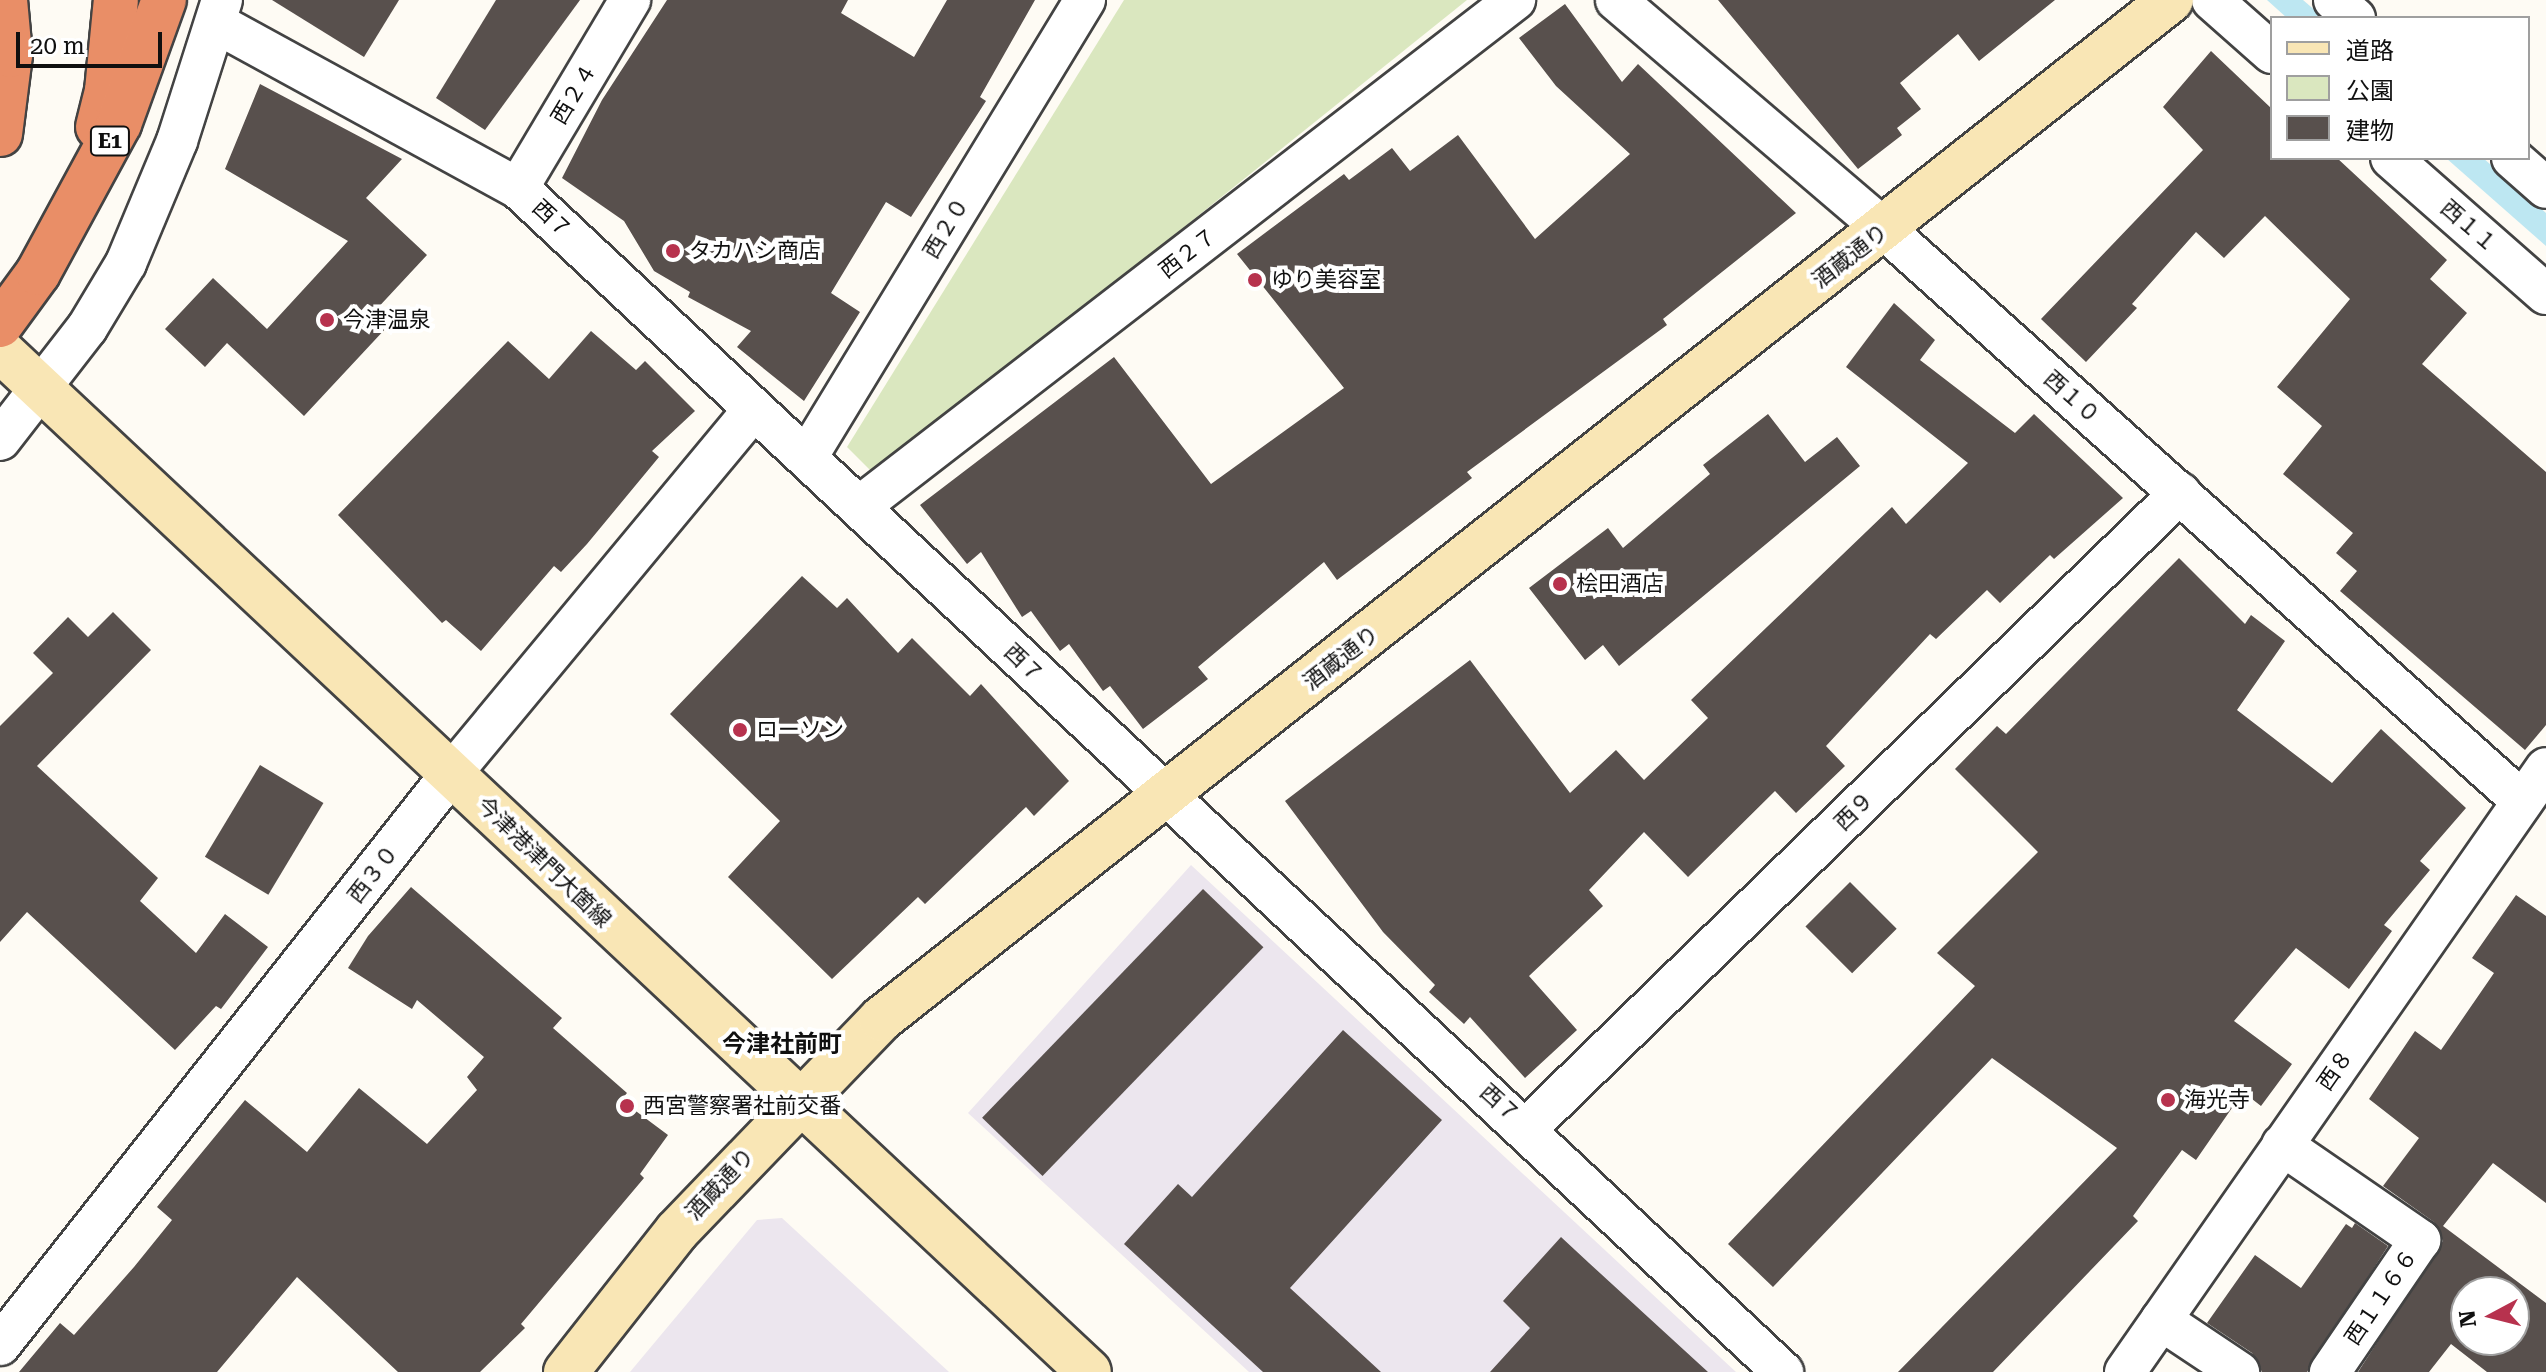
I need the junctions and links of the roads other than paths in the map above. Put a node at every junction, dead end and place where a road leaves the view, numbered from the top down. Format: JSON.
{"nodes":[{"id":1,"x":5,"y":0,"type":"edge"},
{"id":2,"x":116,"y":0,"type":"edge"},
{"id":3,"x":164,"y":0,"type":"edge"},
{"id":4,"x":630,"y":0,"type":"edge"},
{"id":5,"x":1085,"y":0,"type":"edge"},
{"id":6,"x":1515,"y":0,"type":"edge"},
{"id":7,"x":1616,"y":0,"type":"edge"},
{"id":8,"x":2171,"y":0,"type":"edge"},
{"id":9,"x":2212,"y":0,"type":"edge"},
{"id":10,"x":2334,"y":0,"type":"edge"},
{"id":11,"x":219,"y":11,"type":"edge"},
{"id":12,"x":2353,"y":16,"type":"edge"},
{"id":13,"x":2270,"y":51,"type":"edge"},
{"id":14,"x":0,"y":134,"type":"edge"},
{"id":15,"x":2393,"y":160,"type":"edge"},
{"id":16,"x":2514,"y":160,"type":"edge"},
{"id":17,"x":518,"y":188,"type":"junction"},
{"id":18,"x":2546,"y":188,"type":"edge"},
{"id":19,"x":1884,"y":229,"type":"junction"},
{"id":20,"x":38,"y":273,"type":"junction"},
{"id":21,"x":2546,"y":294,"type":"edge"},
{"id":22,"x":0,"y":325,"type":"edge"},
{"id":23,"x":0,"y":350,"type":"edge"},
{"id":24,"x":42,"y":390,"type":"junction"},
{"id":25,"x":754,"y":409,"type":"junction"},
{"id":26,"x":0,"y":440,"type":"edge"},
{"id":27,"x":807,"y":457,"type":"junction"},
{"id":28,"x":2180,"y":493,"type":"junction"},
{"id":29,"x":860,"y":506,"type":"junction"},
{"id":30,"x":2546,"y":768,"type":"edge"},
{"id":31,"x":451,"y":774,"type":"junction"},
{"id":32,"x":1165,"y":797,"type":"junction"},
{"id":33,"x":2522,"y":801,"type":"junction"},
{"id":34,"x":797,"y":1102,"type":"junction"},
{"id":35,"x":1527,"y":1128,"type":"junction"},
{"id":36,"x":2282,"y":1145,"type":"junction"},
{"id":37,"x":2161,"y":1320,"type":"junction"},
{"id":38,"x":0,"y":1345,"type":"edge"},
{"id":39,"x":566,"y":1372,"type":"edge"},
{"id":40,"x":1089,"y":1372,"type":"edge"},
{"id":41,"x":1783,"y":1372,"type":"edge"},
{"id":42,"x":2125,"y":1372,"type":"edge"},
{"id":43,"x":2239,"y":1372,"type":"edge"},
{"id":44,"x":2330,"y":1372,"type":"edge"}],
"edges":[{"from":1,"to":14,"type":"highway"},
{"from":2,"to":20,"type":"highway","number":"E1"},
{"from":3,"to":20,"type":"highway","number":"E1"},
{"from":4,"to":17,"type":"street","name":"西２４"},
{"from":5,"to":27,"type":"street","name":"西２０"},
{"from":6,"to":29,"type":"street","name":"西２７"},
{"from":7,"to":19,"type":"street","name":"西１０"},
{"from":8,"to":19,"type":"street","name":"酒蔵通り"},
{"from":9,"to":13,"type":"street"},
{"from":10,"to":12,"type":"street"},
{"from":11,"to":17,"type":"street","name":"西７"},
{"from":11,"to":24,"type":"street"},
{"from":15,"to":21,"type":"street","name":"西１１"},
{"from":16,"to":18,"type":"street"},
{"from":17,"to":25,"type":"street","name":"西７"},
{"from":19,"to":28,"type":"street","name":"西１０"},
{"from":19,"to":32,"type":"street","name":"酒蔵通り"},
{"from":20,"to":22,"type":"highway","number":"E1"},
{"from":23,"to":24,"type":"street","name":"今津港津門大箇線"},
{"from":24,"to":26,"type":"street"},
{"from":24,"to":31,"type":"street","name":"今津港津門大箇線"},
{"from":25,"to":27,"type":"street","name":"西７"},
{"from":25,"to":31,"type":"street","name":"西３０"},
{"from":27,"to":29,"type":"street","name":"西７"},
{"from":28,"to":33,"type":"street","name":"西１０"},
{"from":28,"to":35,"type":"street","name":"西９"},
{"from":29,"to":32,"type":"street","name":"西７"},
{"from":30,"to":33,"type":"street","name":"西８"},
{"from":31,"to":34,"type":"street","name":"今津港津門大箇線"},
{"from":31,"to":38,"type":"street","name":"西３０"},
{"from":32,"to":34,"type":"street","name":"酒蔵通り"},
{"from":32,"to":35,"type":"street","name":"西７"},
{"from":33,"to":36,"type":"street","name":"西８"},
{"from":34,"to":39,"type":"street","name":"酒蔵通り"},
{"from":34,"to":40,"type":"street","name":"今津港津門大箇線"},
{"from":35,"to":41,"type":"street","name":"西７"},
{"from":36,"to":37,"type":"street","name":"西８"},
{"from":36,"to":44,"type":"street","name":"西１１６６"},
{"from":37,"to":42,"type":"street","name":"西８"},
{"from":37,"to":43,"type":"street"}]}
